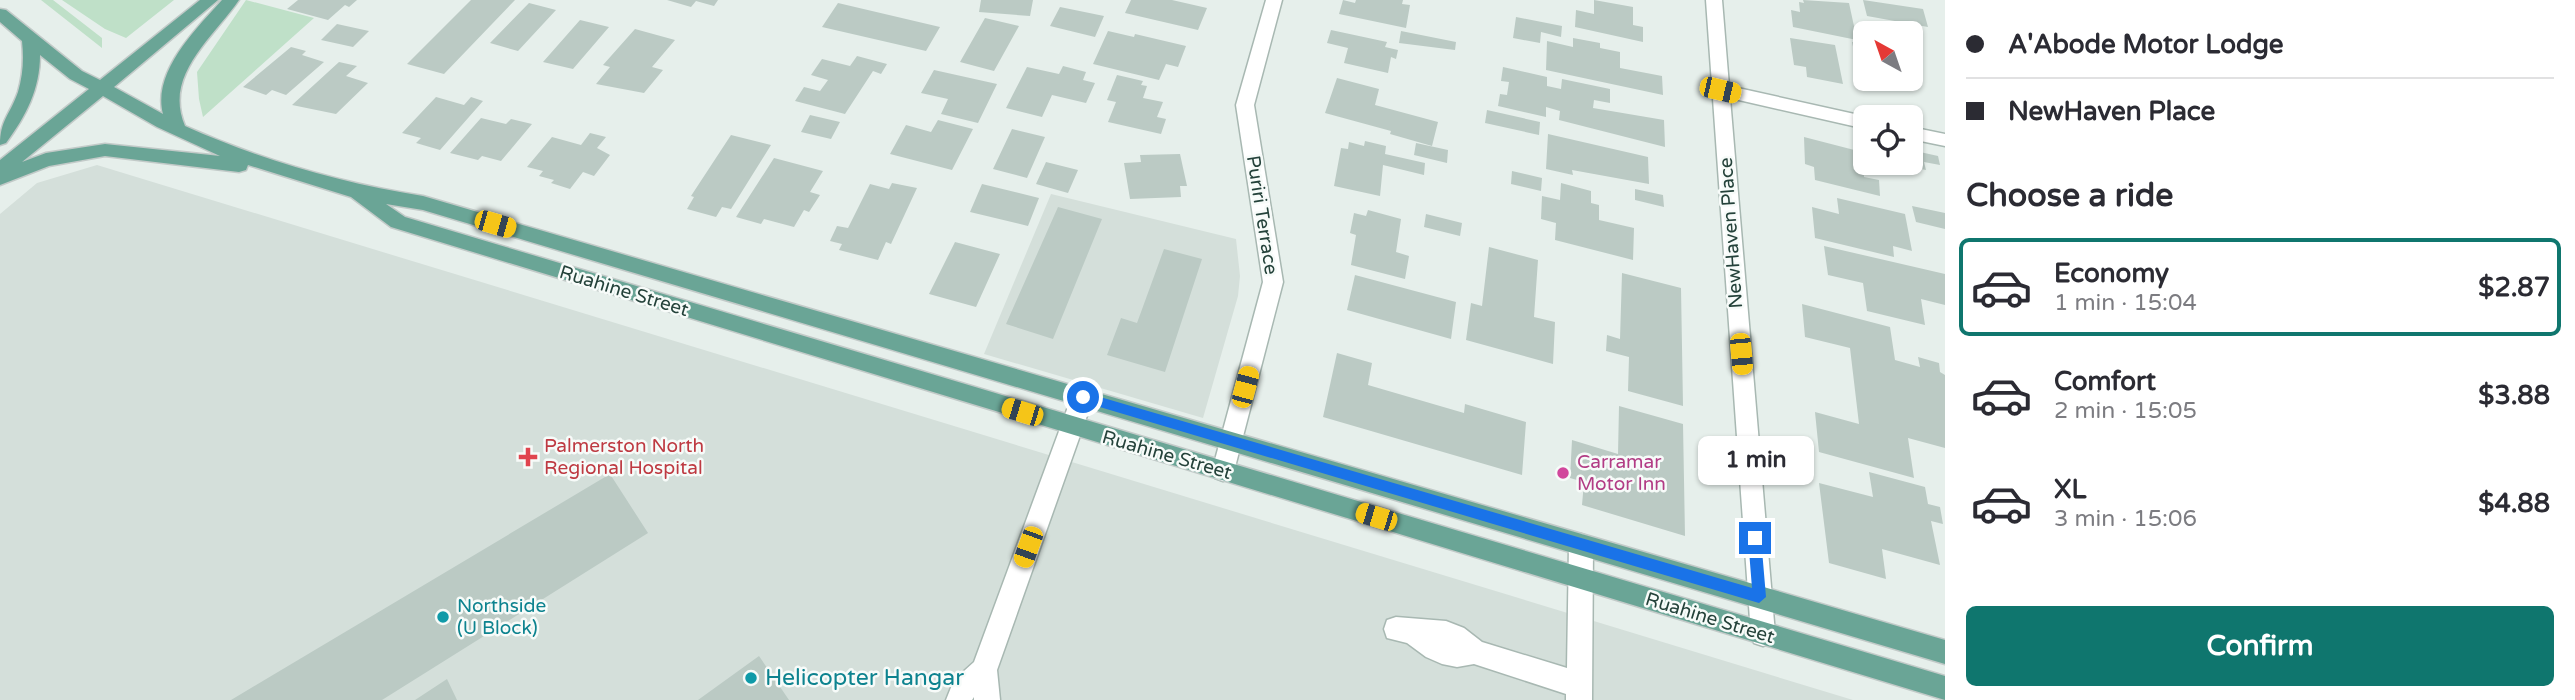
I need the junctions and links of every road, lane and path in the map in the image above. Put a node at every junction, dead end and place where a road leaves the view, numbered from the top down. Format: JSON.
{"nodes":[{"id":1,"x":210,"y":0,"type":"edge"},
{"id":2,"x":231,"y":0,"type":"edge"},
{"id":3,"x":1274,"y":0,"type":"edge"},
{"id":4,"x":1714,"y":0,"type":"edge"},
{"id":5,"x":0,"y":14,"type":"edge"},
{"id":6,"x":20,"y":30,"type":"junction"},
{"id":7,"x":101,"y":88,"type":"junction"},
{"id":8,"x":1720,"y":90,"type":"junction"},
{"id":9,"x":1853,"y":119,"type":"edge"},
{"id":10,"x":178,"y":130,"type":"junction"},
{"id":11,"x":1923,"y":135,"type":"edge"},
{"id":12,"x":0,"y":139,"type":"edge"},
{"id":13,"x":1945,"y":140,"type":"edge"},
{"id":14,"x":0,"y":170,"type":"edge"},
{"id":15,"x":282,"y":170,"type":"junction"},
{"id":16,"x":0,"y":178,"type":"edge"},
{"id":17,"x":356,"y":192,"type":"junction"},
{"id":18,"x":1083,"y":397,"type":"junction"},
{"id":19,"x":1072,"y":427,"type":"junction"},
{"id":20,"x":1230,"y":440,"type":"junction"},
{"id":21,"x":1223,"y":471,"type":"junction"},
{"id":22,"x":1581,"y":545,"type":"junction"},
{"id":23,"x":1580,"y":579,"type":"junction"},
{"id":24,"x":1759,"y":597,"type":"junction"},
{"id":25,"x":1405,"y":631,"type":"dead end"},
{"id":26,"x":1763,"y":634,"type":"junction"},
{"id":27,"x":1945,"y":652,"type":"edge"},
{"id":28,"x":984,"y":670,"type":"junction"},
{"id":29,"x":1945,"y":688,"type":"edge"},
{"id":30,"x":1580,"y":696,"type":"edge"},
{"id":31,"x":959,"y":700,"type":"edge"},
{"id":32,"x":987,"y":700,"type":"edge"}],
"edges":[{"from":1,"to":7,"type":"main road"},
{"from":2,"to":10,"type":"main road"},
{"from":3,"to":20,"type":"street","name":"Puriri Terrace"},
{"from":4,"to":8,"type":"street","name":"NewHaven Place"},
{"from":5,"to":6,"type":"main road","name":"Ruahine Street"},
{"from":6,"to":7,"type":"main road","name":"Ruahine Street"},
{"from":6,"to":12,"type":"main road"},
{"from":7,"to":10,"type":"main road","name":"Ruahine Street"},
{"from":7,"to":14,"type":"main road"},
{"from":8,"to":9,"type":"street"},
{"from":8,"to":24,"type":"street","name":"NewHaven Place"},
{"from":10,"to":15,"type":"main road","name":"Ruahine Street"},
{"from":11,"to":13,"type":"street"},
{"from":15,"to":16,"type":"main road"},
{"from":15,"to":17,"type":"main road","name":"Ruahine Street"},
{"from":17,"to":18,"type":"main road","name":"Ruahine Street"},
{"from":17,"to":19,"type":"main road","name":"Ruahine Street"},
{"from":18,"to":19,"type":"street"},
{"from":18,"to":20,"type":"main road","name":"Ruahine Street"},
{"from":19,"to":21,"type":"main road","name":"Ruahine Street"},
{"from":19,"to":28,"type":"street"},
{"from":20,"to":21,"type":"street","name":"Puriri Terrace"},
{"from":20,"to":22,"type":"main road","name":"Ruahine Street"},
{"from":21,"to":23,"type":"main road","name":"Ruahine Street"},
{"from":22,"to":23,"type":"street"},
{"from":22,"to":24,"type":"main road","name":"Ruahine Street"},
{"from":23,"to":26,"type":"main road","name":"Ruahine Street"},
{"from":23,"to":30,"type":"street"},
{"from":24,"to":26,"type":"street","name":"NewHaven Place"},
{"from":24,"to":27,"type":"main road","name":"Ruahine Street"},
{"from":25,"to":30,"type":"street"},
{"from":26,"to":29,"type":"main road","name":"Ruahine Street"},
{"from":28,"to":31,"type":"street"},
{"from":28,"to":32,"type":"street"}]}
